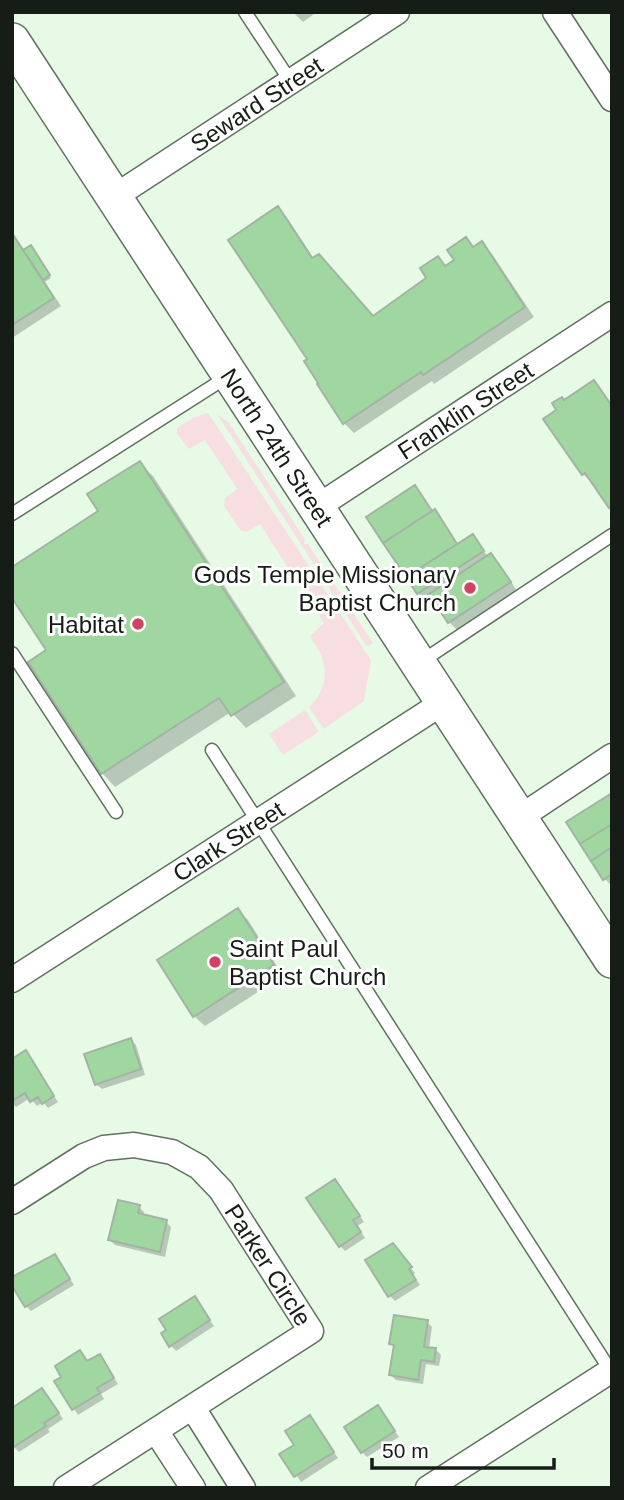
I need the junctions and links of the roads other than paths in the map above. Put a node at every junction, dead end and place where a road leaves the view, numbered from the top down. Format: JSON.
{"nodes":[{"id":1,"x":245,"y":12,"type":"edge"},
{"id":2,"x":397,"y":12,"type":"edge"},
{"id":3,"x":555,"y":12,"type":"edge"},
{"id":4,"x":12,"y":41,"type":"edge"},
{"id":5,"x":290,"y":82,"type":"junction"},
{"id":6,"x":612,"y":99,"type":"edge"},
{"id":7,"x":114,"y":197,"type":"junction"},
{"id":8,"x":612,"y":314,"type":"edge"},
{"id":9,"x":230,"y":375,"type":"junction"},
{"id":10,"x":317,"y":507,"type":"junction"},
{"id":11,"x":12,"y":514,"type":"edge"},
{"id":12,"x":612,"y":535,"type":"edge"},
{"id":13,"x":12,"y":653,"type":"edge"},
{"id":14,"x":418,"y":663,"type":"junction"},
{"id":15,"x":444,"y":702,"type":"junction"},
{"id":16,"x":212,"y":750,"type":"dead end"},
{"id":17,"x":612,"y":756,"type":"edge"},
{"id":18,"x":116,"y":812,"type":"dead end"},
{"id":19,"x":519,"y":818,"type":"junction"},
{"id":20,"x":257,"y":821,"type":"junction"},
{"id":21,"x":612,"y":960,"type":"edge"},
{"id":22,"x":12,"y":979,"type":"edge"},
{"id":23,"x":12,"y":1202,"type":"edge"},
{"id":24,"x":611,"y":1371,"type":"edge"},
{"id":25,"x":193,"y":1408,"type":"junction"},
{"id":26,"x":156,"y":1431,"type":"junction"},
{"id":27,"x":66,"y":1488,"type":"edge"},
{"id":28,"x":192,"y":1488,"type":"edge"},
{"id":29,"x":243,"y":1488,"type":"edge"},
{"id":30,"x":428,"y":1488,"type":"edge"}],
"edges":[{"from":1,"to":5,"type":"lane"},
{"from":2,"to":5,"type":"street","name":"Seward Street"},
{"from":3,"to":6,"type":"street"},
{"from":4,"to":7,"type":"main road","name":"North 24th Street"},
{"from":5,"to":7,"type":"street","name":"Seward Street"},
{"from":7,"to":9,"type":"main road","name":"North 24th Street"},
{"from":8,"to":10,"type":"street","name":"Franklin Street"},
{"from":9,"to":10,"type":"main road","name":"North 24th Street"},
{"from":9,"to":11,"type":"lane"},
{"from":10,"to":14,"type":"main road","name":"North 24th Street"},
{"from":12,"to":14,"type":"lane"},
{"from":13,"to":18,"type":"lane"},
{"from":14,"to":15,"type":"main road","name":"North 24th Street"},
{"from":15,"to":19,"type":"main road","name":"North 24th Street"},
{"from":15,"to":20,"type":"street","name":"Clark Street"},
{"from":16,"to":20,"type":"lane"},
{"from":17,"to":19,"type":"street"},
{"from":19,"to":21,"type":"main road","name":"North 24th Street"},
{"from":20,"to":22,"type":"street","name":"Clark Street"},
{"from":20,"to":24,"type":"lane"},
{"from":23,"to":25,"type":"street","name":"Parker Circle"},
{"from":24,"to":30,"type":"street"},
{"from":25,"to":26,"type":"street","name":"Parker Circle"},
{"from":25,"to":29,"type":"street"},
{"from":26,"to":27,"type":"street","name":"Parker Circle"},
{"from":26,"to":28,"type":"street"}]}
